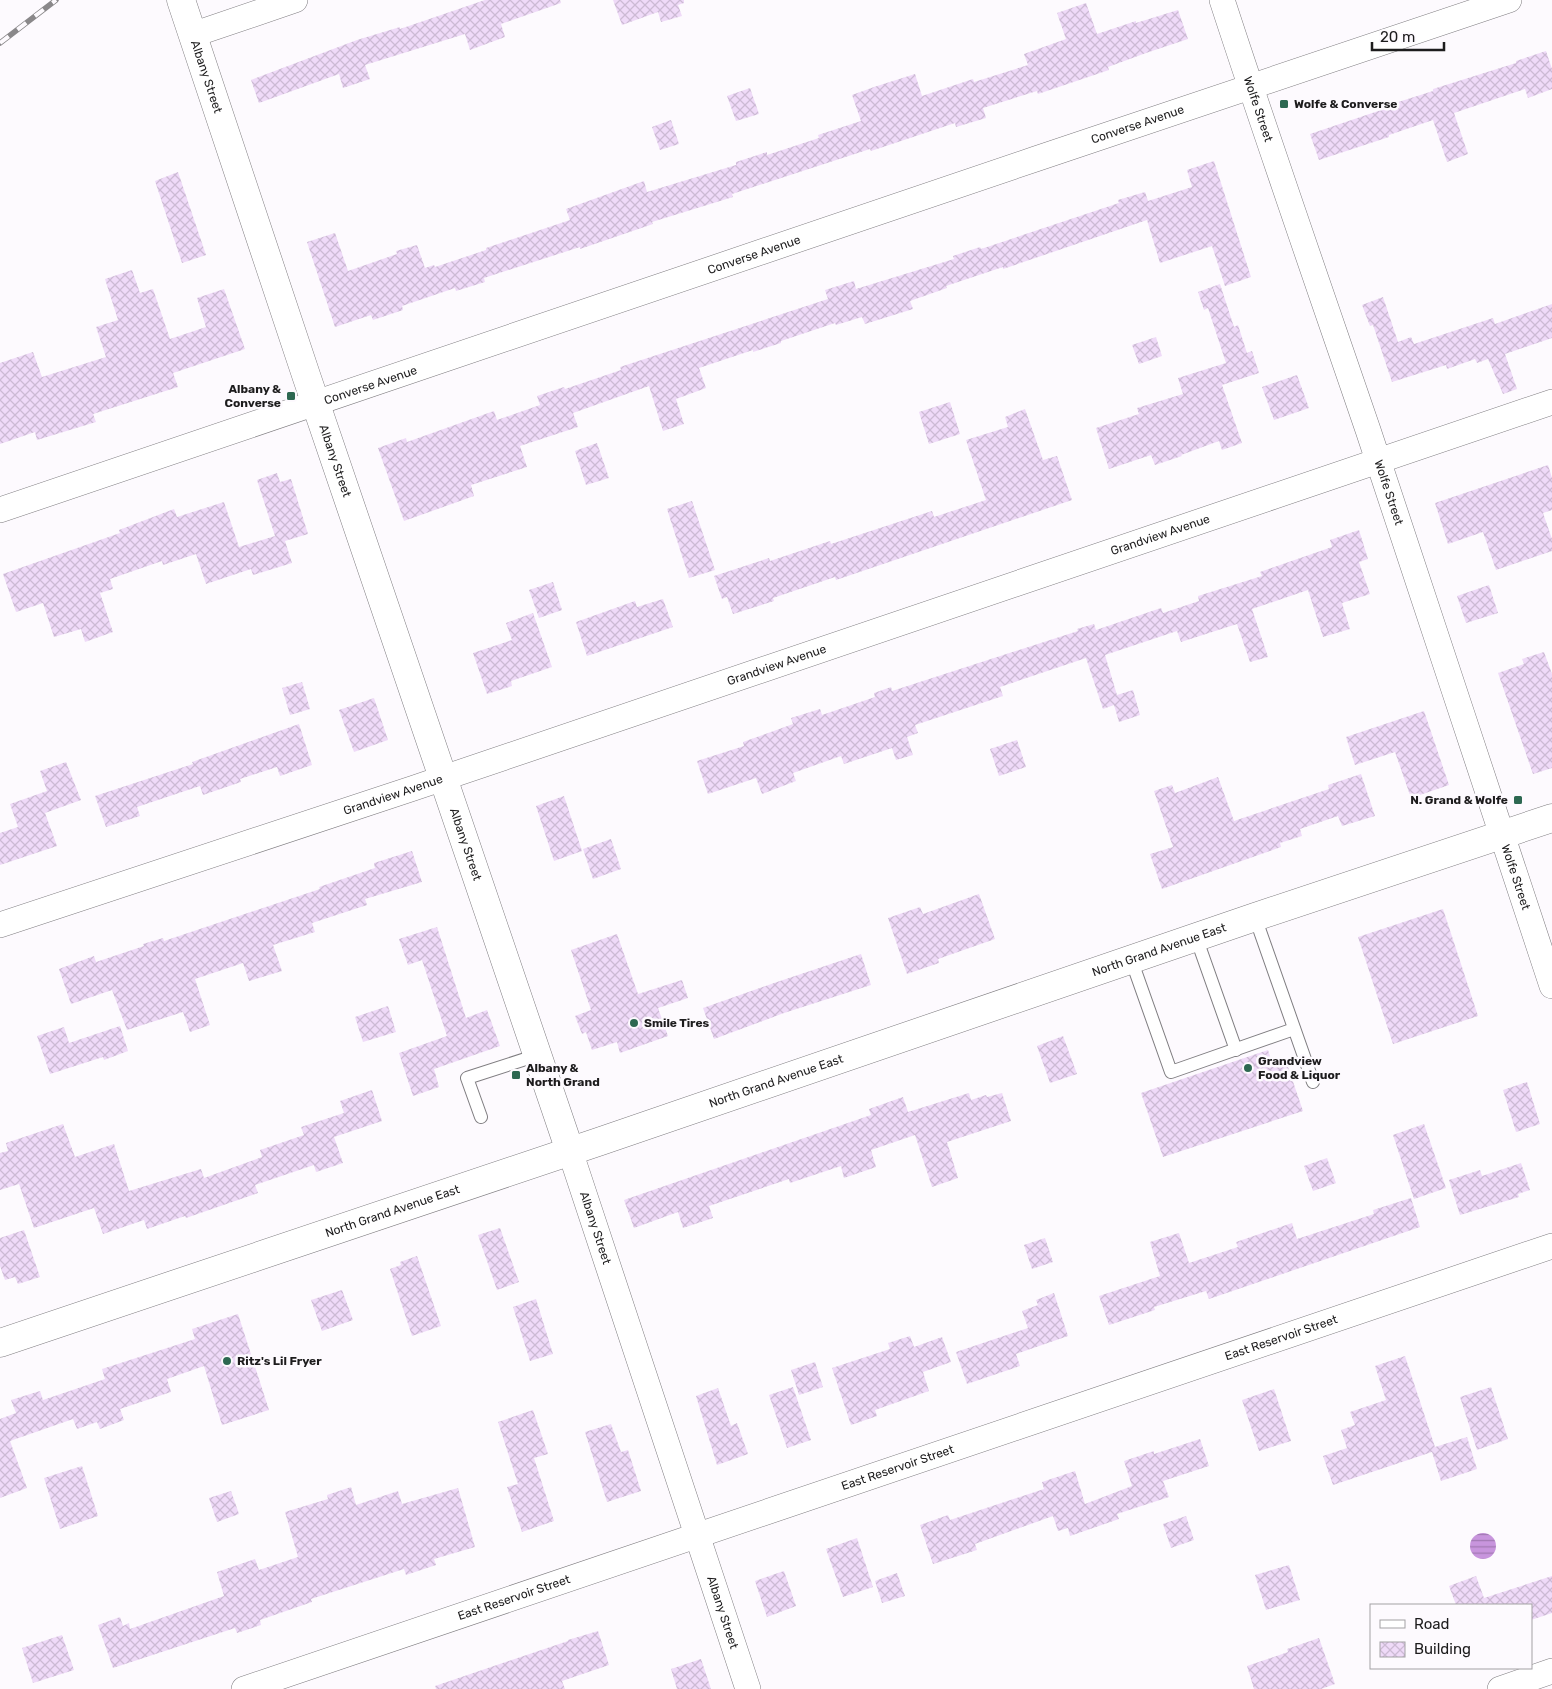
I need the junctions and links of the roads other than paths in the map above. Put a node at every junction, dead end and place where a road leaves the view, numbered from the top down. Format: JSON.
{"nodes":[{"id":1,"x":181,"y":0,"type":"edge"},
{"id":2,"x":295,"y":0,"type":"edge"},
{"id":3,"x":1222,"y":0,"type":"edge"},
{"id":4,"x":1509,"y":0,"type":"edge"},
{"id":5,"x":192,"y":34,"type":"junction"},
{"id":6,"x":1250,"y":86,"type":"junction"},
{"id":7,"x":1552,"y":402,"type":"edge"},
{"id":8,"x":317,"y":405,"type":"junction"},
{"id":9,"x":1378,"y":460,"type":"junction"},
{"id":10,"x":0,"y":510,"type":"edge"},
{"id":11,"x":444,"y":778,"type":"junction"},
{"id":12,"x":1552,"y":818,"type":"edge"},
{"id":13,"x":1501,"y":835,"type":"junction"},
{"id":14,"x":1255,"y":917,"type":"junction"},
{"id":15,"x":0,"y":925,"type":"edge"},
{"id":16,"x":1196,"y":937,"type":"junction"},
{"id":17,"x":1131,"y":959,"type":"junction"},
{"id":18,"x":1552,"y":986,"type":"edge"},
{"id":19,"x":1294,"y":1029,"type":"junction"},
{"id":20,"x":1236,"y":1050,"type":"junction"},
{"id":21,"x":538,"y":1055,"type":"junction"},
{"id":22,"x":1313,"y":1082,"type":"dead end"},
{"id":23,"x":480,"y":1117,"type":"dead end"},
{"id":24,"x":570,"y":1151,"type":"junction"},
{"id":25,"x":1552,"y":1246,"type":"edge"},
{"id":26,"x":0,"y":1343,"type":"edge"},
{"id":27,"x":697,"y":1534,"type":"junction"},
{"id":28,"x":1552,"y":1671,"type":"edge"},
{"id":29,"x":244,"y":1689,"type":"edge"},
{"id":30,"x":748,"y":1689,"type":"edge"},
{"id":31,"x":1500,"y":1689,"type":"edge"}],
"edges":[{"from":1,"to":5,"type":"street","name":"Albany Street"},
{"from":2,"to":5,"type":"street"},
{"from":3,"to":6,"type":"street","name":"Wolfe Street"},
{"from":4,"to":6,"type":"street","name":"Converse Avenue"},
{"from":5,"to":8,"type":"street","name":"Albany Street"},
{"from":6,"to":8,"type":"street","name":"Converse Avenue"},
{"from":6,"to":9,"type":"street","name":"Wolfe Street"},
{"from":7,"to":9,"type":"street","name":"Grandview Avenue"},
{"from":8,"to":10,"type":"street","name":"Converse Avenue"},
{"from":8,"to":11,"type":"street","name":"Albany Street"},
{"from":9,"to":11,"type":"street","name":"Grandview Avenue"},
{"from":9,"to":13,"type":"street","name":"Wolfe Street"},
{"from":11,"to":15,"type":"street","name":"Grandview Avenue"},
{"from":11,"to":21,"type":"street","name":"Albany Street"},
{"from":12,"to":13,"type":"street","name":"North Grand Avenue East"},
{"from":13,"to":14,"type":"street","name":"North Grand Avenue East"},
{"from":13,"to":18,"type":"street","name":"Wolfe Street"},
{"from":14,"to":16,"type":"street","name":"North Grand Avenue East"},
{"from":14,"to":19,"type":"lane"},
{"from":16,"to":17,"type":"street","name":"North Grand Avenue East"},
{"from":16,"to":20,"type":"lane"},
{"from":17,"to":20,"type":"lane"},
{"from":17,"to":24,"type":"street","name":"North Grand Avenue East"},
{"from":19,"to":20,"type":"lane"},
{"from":19,"to":22,"type":"lane"},
{"from":21,"to":23,"type":"lane"},
{"from":21,"to":24,"type":"street","name":"Albany Street"},
{"from":24,"to":26,"type":"street","name":"North Grand Avenue East"},
{"from":24,"to":27,"type":"street","name":"Albany Street"},
{"from":25,"to":27,"type":"street","name":"East Reservoir Street"},
{"from":27,"to":29,"type":"street","name":"East Reservoir Street"},
{"from":27,"to":30,"type":"street","name":"Albany Street"},
{"from":28,"to":31,"type":"street"}]}
